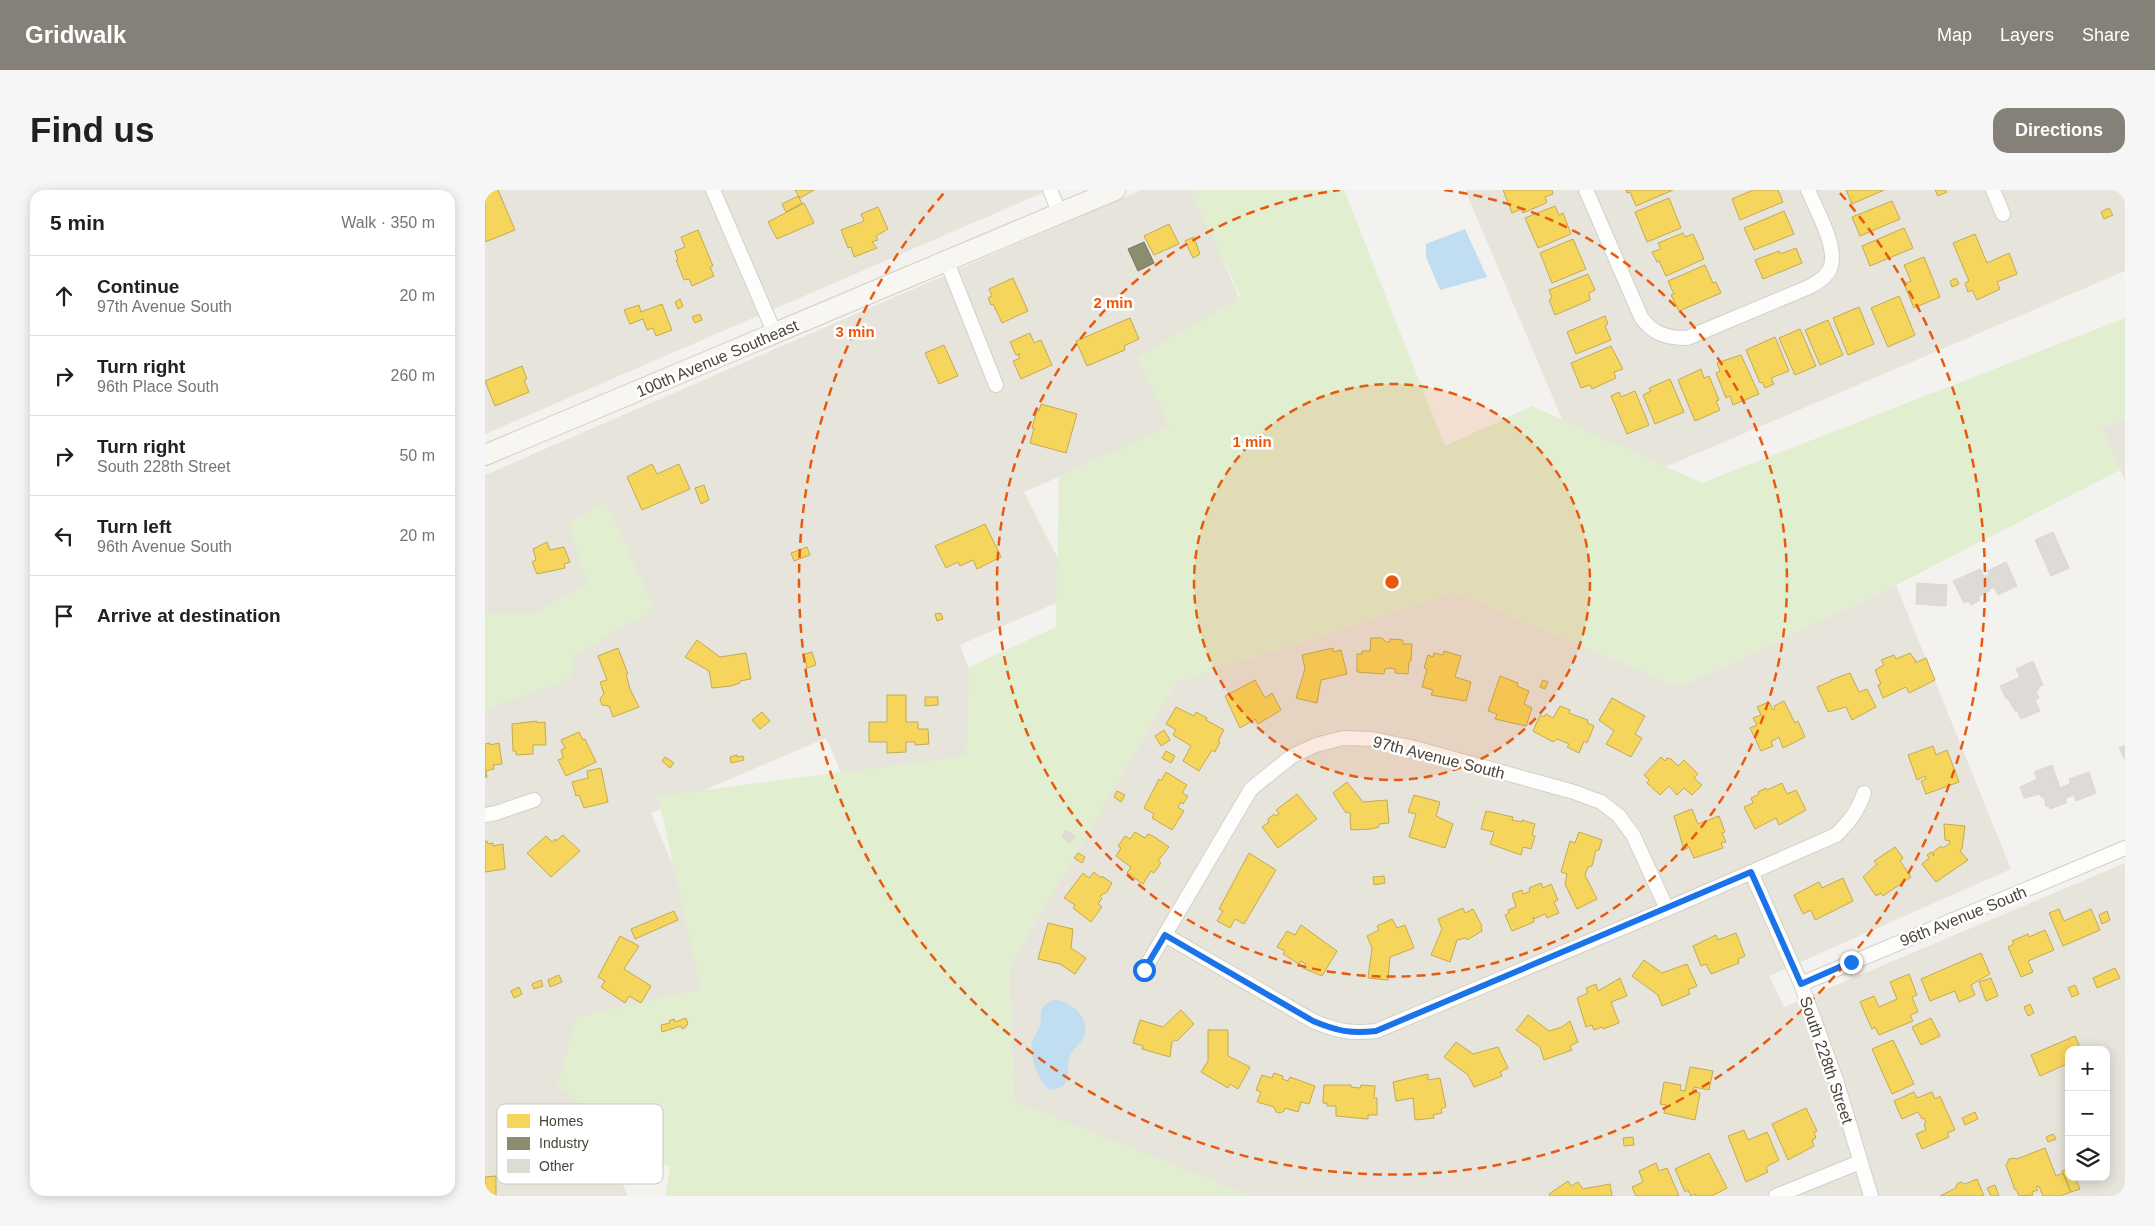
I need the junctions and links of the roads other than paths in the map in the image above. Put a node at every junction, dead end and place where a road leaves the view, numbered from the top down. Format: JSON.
{"nodes":[{"id":1,"x":713,"y":190,"type":"edge"},
{"id":2,"x":1050,"y":190,"type":"edge"},
{"id":3,"x":1115,"y":190,"type":"edge"},
{"id":4,"x":1586,"y":190,"type":"edge"},
{"id":5,"x":1807,"y":190,"type":"edge"},
{"id":6,"x":1993,"y":190,"type":"edge"},
{"id":7,"x":1060,"y":214,"type":"junction"},
{"id":8,"x":2003,"y":214,"type":"dead end"},
{"id":9,"x":947,"y":262,"type":"junction"},
{"id":10,"x":775,"y":334,"type":"junction"},
{"id":11,"x":996,"y":385,"type":"dead end"},
{"id":12,"x":485,"y":455,"type":"edge"},
{"id":13,"x":1864,"y":793,"type":"dead end"},
{"id":14,"x":534,"y":800,"type":"dead end"},
{"id":15,"x":485,"y":816,"type":"edge"},
{"id":16,"x":2125,"y":848,"type":"edge"},
{"id":17,"x":1751,"y":872,"type":"junction"},
{"id":18,"x":1667,"y":909,"type":"junction"},
{"id":19,"x":1165,"y":935,"type":"junction"},
{"id":20,"x":1144,"y":970,"type":"dead end"},
{"id":21,"x":1801,"y":984,"type":"junction"},
{"id":22,"x":1860,"y":1162,"type":"junction"},
{"id":23,"x":1777,"y":1196,"type":"edge"},
{"id":24,"x":1871,"y":1196,"type":"edge"}],
"edges":[{"from":1,"to":10,"type":"street"},
{"from":2,"to":7,"type":"street"},
{"from":3,"to":7,"type":"street","name":"100th Avenue Southeast"},
{"from":4,"to":5,"type":"street"},
{"from":6,"to":8,"type":"street"},
{"from":7,"to":9,"type":"street","name":"100th Avenue Southeast"},
{"from":9,"to":10,"type":"street","name":"100th Avenue Southeast"},
{"from":9,"to":11,"type":"street"},
{"from":10,"to":12,"type":"street","name":"100th Avenue Southeast"},
{"from":13,"to":17,"type":"street"},
{"from":14,"to":15,"type":"street"},
{"from":16,"to":21,"type":"street","name":"96th Avenue South"},
{"from":17,"to":18,"type":"street"},
{"from":17,"to":21,"type":"street","name":"South 228th Street"},
{"from":18,"to":19,"type":"street"},
{"from":18,"to":19,"type":"street","name":"97th Avenue South"},
{"from":19,"to":20,"type":"street","name":"97th Avenue South"},
{"from":21,"to":22,"type":"street","name":"South 228th Street"},
{"from":22,"to":23,"type":"street"},
{"from":22,"to":24,"type":"street","name":"South 228th Street"}]}
